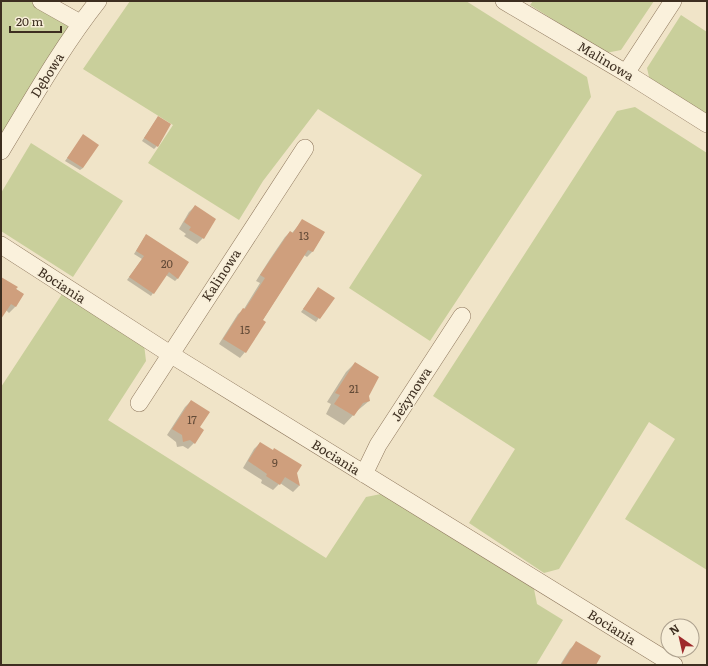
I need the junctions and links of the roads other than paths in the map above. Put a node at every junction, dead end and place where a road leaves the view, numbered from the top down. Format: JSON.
{"nodes":[{"id":1,"x":41,"y":1,"type":"edge"},
{"id":2,"x":98,"y":1,"type":"edge"},
{"id":3,"x":504,"y":1,"type":"edge"},
{"id":4,"x":673,"y":1,"type":"edge"},
{"id":5,"x":80,"y":23,"type":"junction"},
{"id":6,"x":626,"y":73,"type":"junction"},
{"id":7,"x":707,"y":124,"type":"edge"},
{"id":8,"x":304,"y":148,"type":"dead end"},
{"id":9,"x":1,"y":151,"type":"edge"},
{"id":10,"x":1,"y":245,"type":"edge"},
{"id":11,"x":462,"y":316,"type":"dead end"},
{"id":12,"x":170,"y":354,"type":"junction"},
{"id":13,"x":138,"y":403,"type":"dead end"},
{"id":14,"x":364,"y":474,"type":"junction"},
{"id":15,"x":674,"y":665,"type":"edge"}],
"edges":[{"from":1,"to":5,"type":"street"},
{"from":2,"to":5,"type":"street","name":"Dębowa"},
{"from":3,"to":6,"type":"street","name":"Malinowa"},
{"from":4,"to":6,"type":"street"},
{"from":5,"to":9,"type":"street","name":"Dębowa"},
{"from":6,"to":7,"type":"street","name":"Malinowa"},
{"from":8,"to":12,"type":"street","name":"Kalinowa"},
{"from":10,"to":12,"type":"street","name":"Bociania"},
{"from":11,"to":14,"type":"street","name":"Jeżynowa"},
{"from":12,"to":13,"type":"street","name":"Kalinowa"},
{"from":12,"to":14,"type":"street","name":"Bociania"},
{"from":14,"to":15,"type":"street","name":"Bociania"}]}
